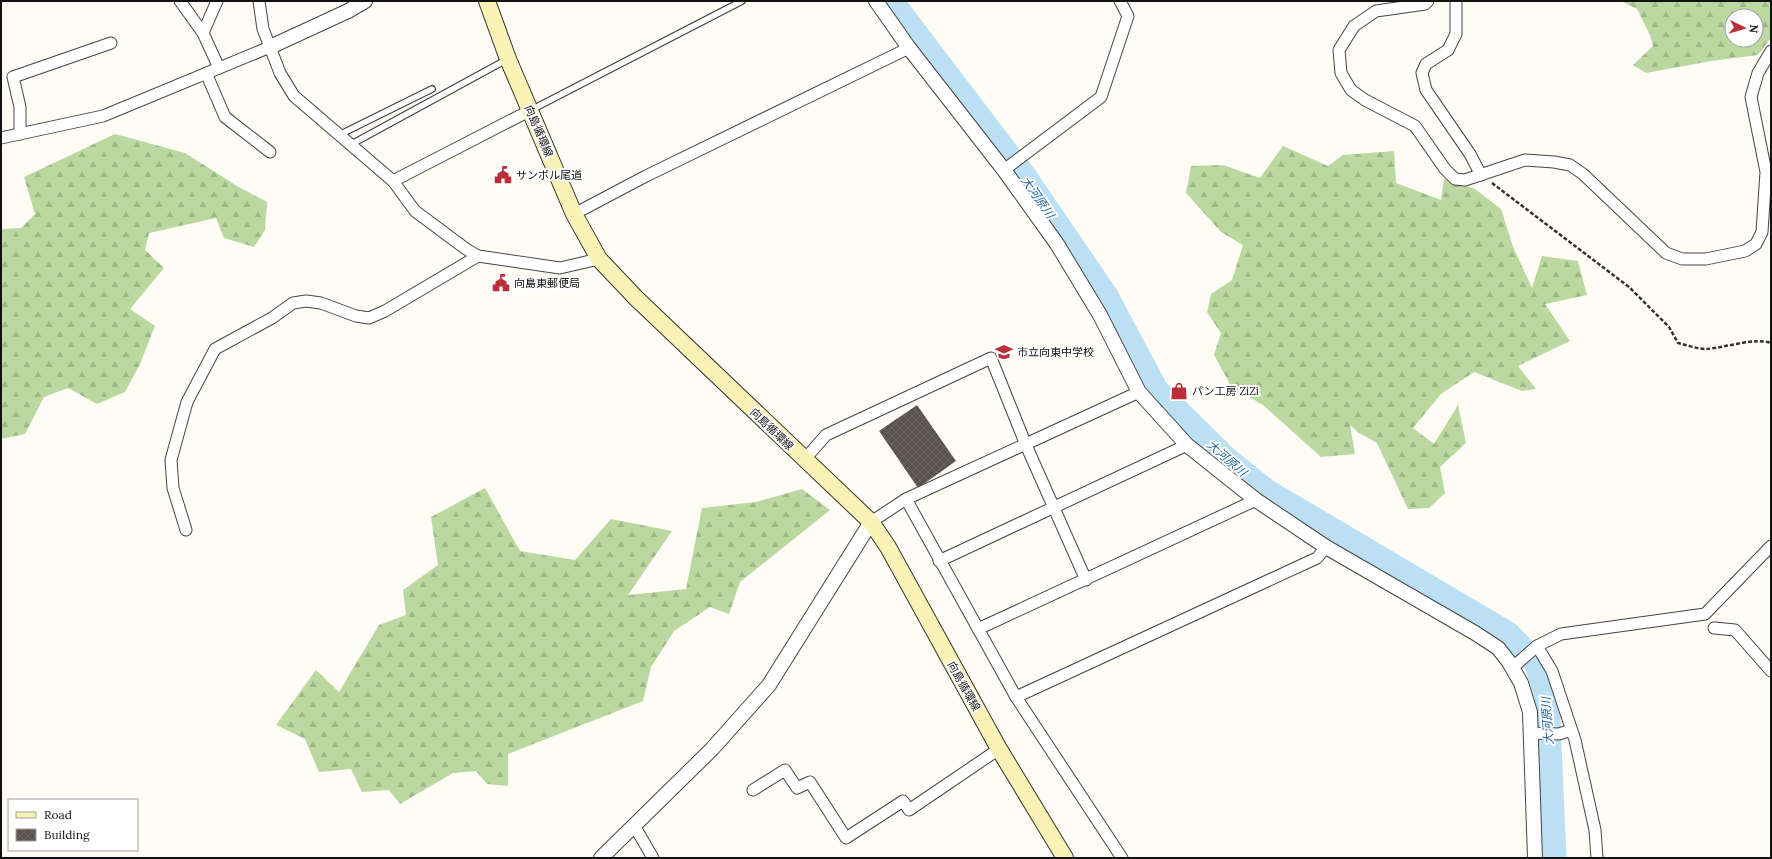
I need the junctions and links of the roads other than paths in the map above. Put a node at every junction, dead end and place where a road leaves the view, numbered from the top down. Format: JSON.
{"nodes":[{"id":1,"x":180,"y":1,"type":"edge"},
{"id":2,"x":217,"y":1,"type":"edge"},
{"id":3,"x":259,"y":1,"type":"edge"},
{"id":4,"x":365,"y":1,"type":"edge"},
{"id":5,"x":487,"y":1,"type":"edge"},
{"id":6,"x":742,"y":1,"type":"edge"},
{"id":7,"x":876,"y":1,"type":"edge"},
{"id":8,"x":1120,"y":1,"type":"edge"},
{"id":9,"x":1428,"y":1,"type":"edge"},
{"id":10,"x":1456,"y":1,"type":"edge"},
{"id":11,"x":203,"y":33,"type":"junction"},
{"id":12,"x":111,"y":43,"type":"dead end"},
{"id":13,"x":270,"y":47,"type":"junction"},
{"id":14,"x":910,"y":48,"type":"junction"},
{"id":15,"x":1771,"y":51,"type":"edge"},
{"id":16,"x":508,"y":58,"type":"junction"},
{"id":17,"x":219,"y":68,"type":"junction"},
{"id":18,"x":206,"y":73,"type":"junction"},
{"id":19,"x":432,"y":89,"type":"dead end"},
{"id":20,"x":530,"y":110,"type":"junction"},
{"id":21,"x":20,"y":134,"type":"junction"},
{"id":22,"x":338,"y":135,"type":"junction"},
{"id":23,"x":1,"y":138,"type":"edge"},
{"id":24,"x":350,"y":145,"type":"junction"},
{"id":25,"x":270,"y":152,"type":"dead end"},
{"id":26,"x":1004,"y":170,"type":"junction"},
{"id":27,"x":1481,"y":175,"type":"junction"},
{"id":28,"x":393,"y":182,"type":"junction"},
{"id":29,"x":574,"y":214,"type":"junction"},
{"id":30,"x":478,"y":256,"type":"junction"},
{"id":31,"x":599,"y":258,"type":"junction"},
{"id":32,"x":1139,"y":392,"type":"junction"},
{"id":33,"x":1026,"y":445,"type":"junction"},
{"id":34,"x":1187,"y":445,"type":"junction"},
{"id":35,"x":804,"y":460,"type":"junction"},
{"id":36,"x":906,"y":499,"type":"junction"},
{"id":37,"x":1256,"y":500,"type":"junction"},
{"id":38,"x":1055,"y":507,"type":"junction"},
{"id":39,"x":871,"y":522,"type":"junction"},
{"id":40,"x":186,"y":530,"type":"dead end"},
{"id":41,"x":1771,"y":546,"type":"edge"},
{"id":42,"x":1326,"y":547,"type":"junction"},
{"id":43,"x":940,"y":561,"type":"junction"},
{"id":44,"x":1086,"y":580,"type":"junction"},
{"id":45,"x":1714,"y":628,"type":"dead end"},
{"id":46,"x":978,"y":629,"type":"junction"},
{"id":47,"x":1537,"y":646,"type":"junction"},
{"id":48,"x":1517,"y":664,"type":"junction"},
{"id":49,"x":1771,"y":671,"type":"edge"},
{"id":50,"x":1016,"y":697,"type":"junction"},
{"id":51,"x":1571,"y":730,"type":"junction"},
{"id":52,"x":1530,"y":733,"type":"junction"},
{"id":53,"x":999,"y":749,"type":"junction"},
{"id":54,"x":753,"y":790,"type":"dead end"},
{"id":55,"x":635,"y":827,"type":"junction"},
{"id":56,"x":601,"y":858,"type":"edge"},
{"id":57,"x":653,"y":858,"type":"edge"},
{"id":58,"x":1065,"y":858,"type":"edge"},
{"id":59,"x":1122,"y":858,"type":"edge"},
{"id":60,"x":1535,"y":858,"type":"edge"},
{"id":61,"x":1596,"y":858,"type":"edge"}],
"edges":[{"from":1,"to":11,"type":"street"},
{"from":2,"to":11,"type":"street"},
{"from":3,"to":13,"type":"street"},
{"from":4,"to":13,"type":"street"},
{"from":5,"to":16,"type":"main road","name":"向島循環線"},
{"from":6,"to":20,"type":"lane"},
{"from":7,"to":14,"type":"street"},
{"from":8,"to":26,"type":"street"},
{"from":9,"to":27,"type":"street"},
{"from":10,"to":27,"type":"street"},
{"from":11,"to":17,"type":"street"},
{"from":12,"to":21,"type":"street"},
{"from":13,"to":17,"type":"street"},
{"from":13,"to":22,"type":"street"},
{"from":14,"to":26,"type":"street"},
{"from":14,"to":29,"type":"street"},
{"from":15,"to":27,"type":"street"},
{"from":16,"to":20,"type":"main road","name":"向島循環線"},
{"from":16,"to":24,"type":"lane"},
{"from":17,"to":18,"type":"street"},
{"from":18,"to":21,"type":"street"},
{"from":18,"to":25,"type":"street"},
{"from":19,"to":22,"type":"lane"},
{"from":20,"to":28,"type":"street"},
{"from":20,"to":29,"type":"main road","name":"向島循環線"},
{"from":21,"to":23,"type":"street"},
{"from":22,"to":24,"type":"street"},
{"from":24,"to":28,"type":"street"},
{"from":26,"to":32,"type":"street"},
{"from":28,"to":30,"type":"street"},
{"from":29,"to":31,"type":"main road","name":"向島循環線"},
{"from":30,"to":31,"type":"street"},
{"from":30,"to":40,"type":"street"},
{"from":31,"to":35,"type":"main road","name":"向島循環線"},
{"from":32,"to":33,"type":"street"},
{"from":32,"to":34,"type":"street"},
{"from":33,"to":35,"type":"street"},
{"from":33,"to":36,"type":"street"},
{"from":33,"to":38,"type":"street"},
{"from":34,"to":37,"type":"street"},
{"from":34,"to":38,"type":"street"},
{"from":35,"to":39,"type":"main road","name":"向島循環線"},
{"from":36,"to":39,"type":"street"},
{"from":36,"to":43,"type":"street"},
{"from":37,"to":42,"type":"street"},
{"from":37,"to":44,"type":"street"},
{"from":38,"to":43,"type":"street"},
{"from":38,"to":44,"type":"street"},
{"from":39,"to":53,"type":"main road","name":"向島循環線"},
{"from":39,"to":55,"type":"street"},
{"from":41,"to":47,"type":"street"},
{"from":42,"to":48,"type":"street"},
{"from":42,"to":50,"type":"street"},
{"from":43,"to":46,"type":"street"},
{"from":44,"to":46,"type":"street"},
{"from":45,"to":49,"type":"street"},
{"from":46,"to":50,"type":"street"},
{"from":47,"to":48,"type":"street"},
{"from":47,"to":51,"type":"street"},
{"from":48,"to":52,"type":"street"},
{"from":50,"to":59,"type":"street"},
{"from":51,"to":52,"type":"street"},
{"from":51,"to":61,"type":"street"},
{"from":52,"to":60,"type":"street"},
{"from":53,"to":54,"type":"street"},
{"from":53,"to":58,"type":"main road","name":"向島循環線"},
{"from":55,"to":56,"type":"street"},
{"from":55,"to":57,"type":"street"}]}
